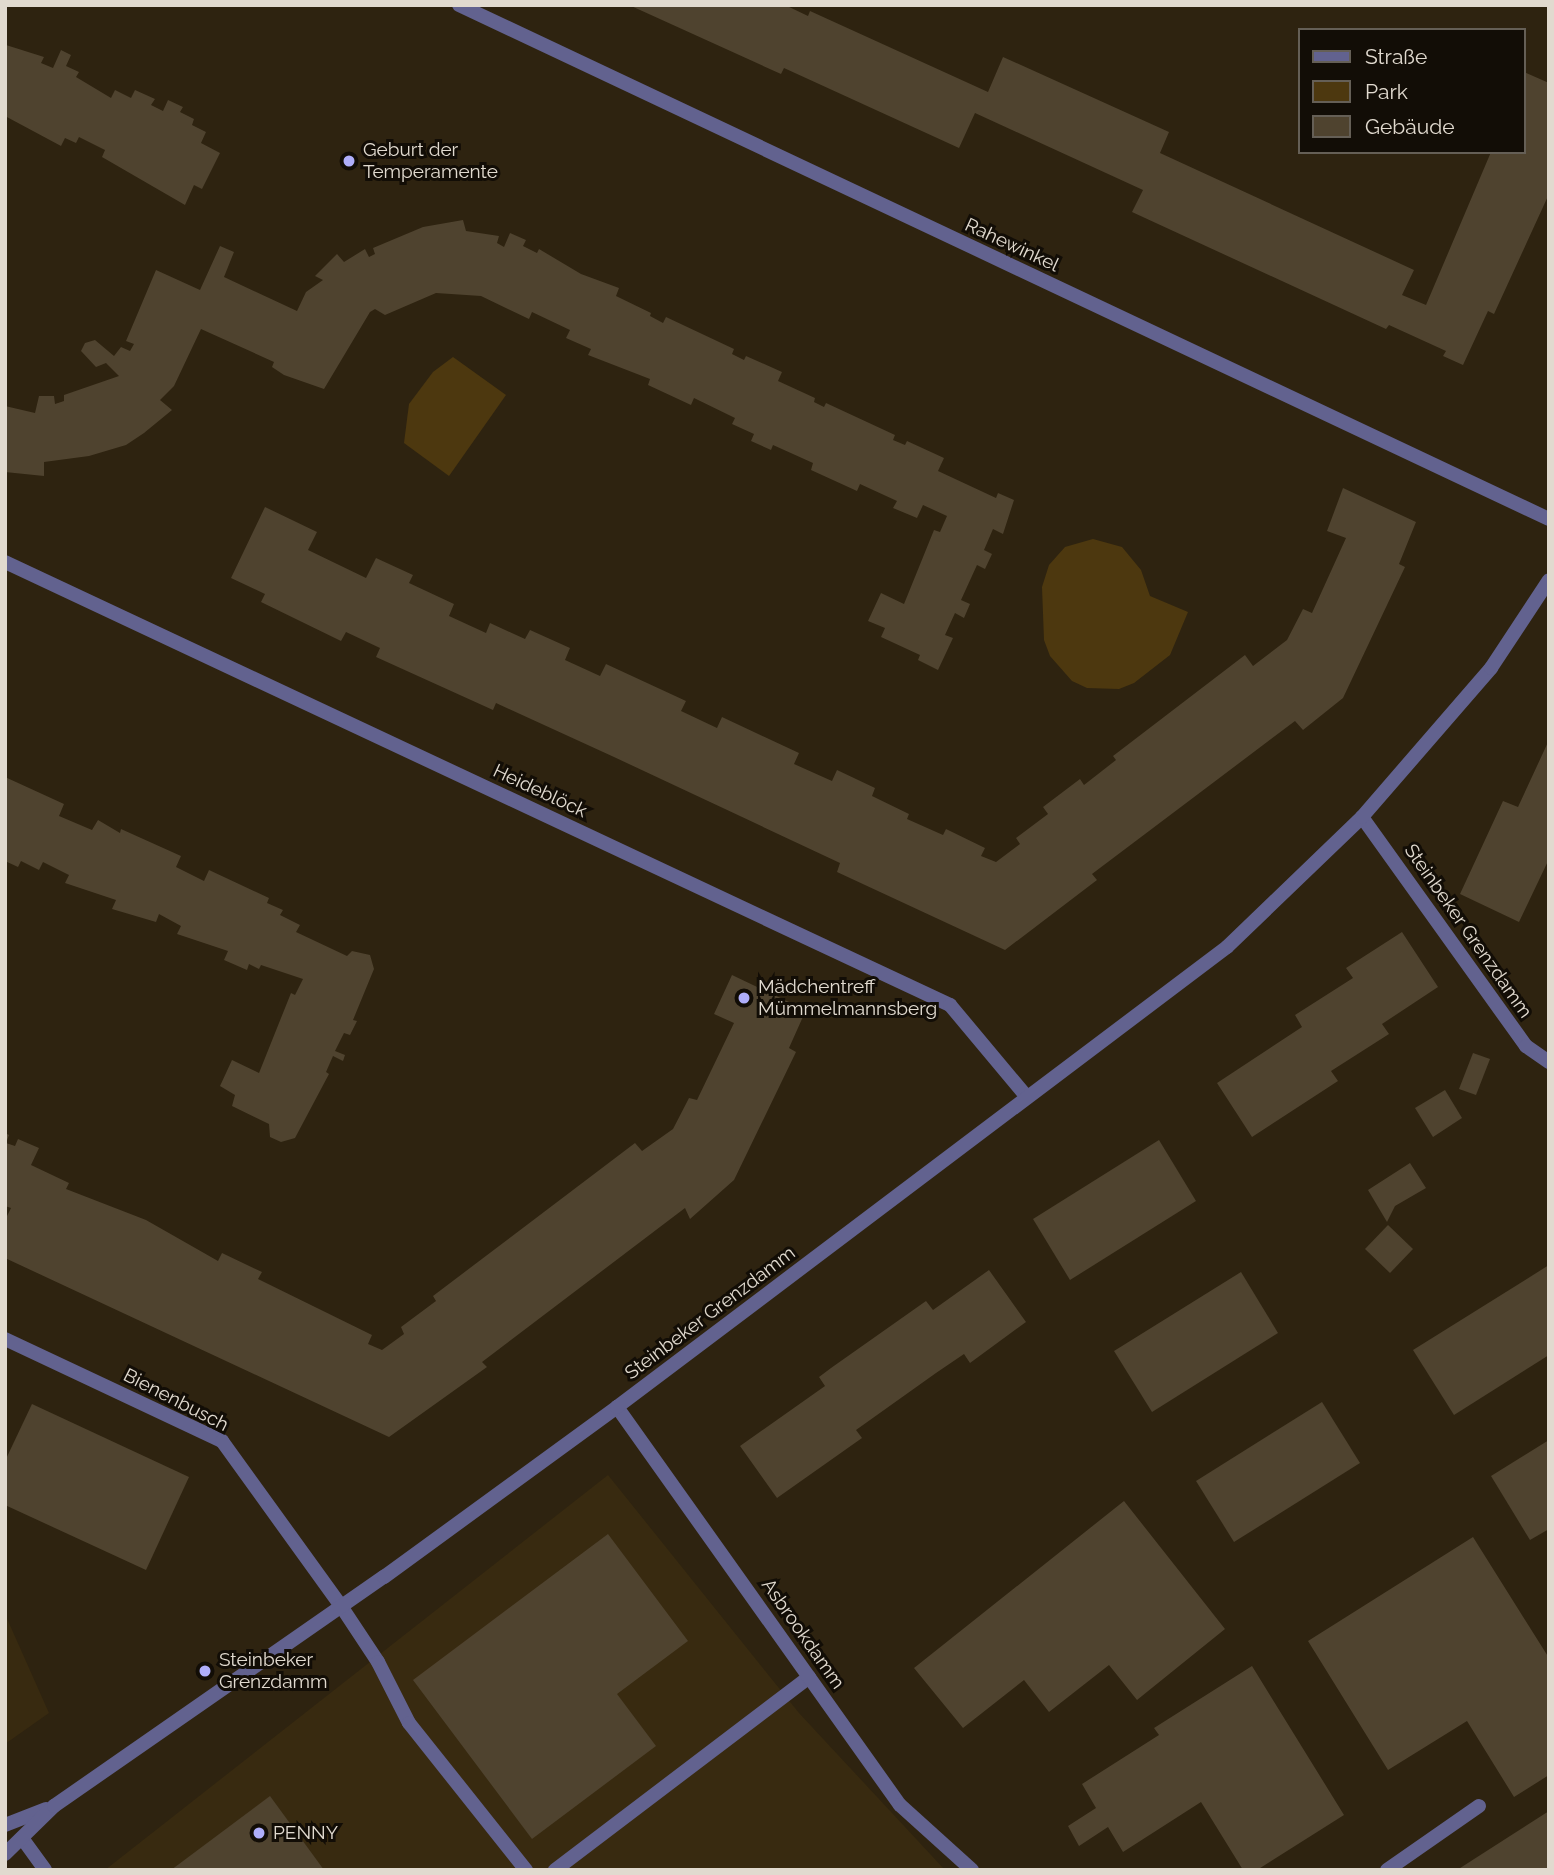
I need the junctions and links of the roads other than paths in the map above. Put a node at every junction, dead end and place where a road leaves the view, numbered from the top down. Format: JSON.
{"nodes":[{"id":1,"x":459,"y":5,"type":"edge"},
{"id":2,"x":1549,"y":519,"type":"edge"},
{"id":3,"x":5,"y":562,"type":"edge"},
{"id":4,"x":1549,"y":580,"type":"edge"},
{"id":5,"x":1362,"y":817,"type":"junction"},
{"id":6,"x":1549,"y":1062,"type":"edge"},
{"id":7,"x":1027,"y":1097,"type":"junction"},
{"id":8,"x":5,"y":1339,"type":"edge"},
{"id":9,"x":617,"y":1407,"type":"junction"},
{"id":10,"x":341,"y":1606,"type":"junction"},
{"id":11,"x":809,"y":1677,"type":"junction"},
{"id":12,"x":54,"y":1806,"type":"junction"},
{"id":13,"x":1479,"y":1806,"type":"dead end"},
{"id":14,"x":5,"y":1825,"type":"edge"},
{"id":15,"x":22,"y":1838,"type":"junction"},
{"id":16,"x":5,"y":1854,"type":"edge"},
{"id":17,"x":45,"y":1870,"type":"edge"},
{"id":18,"x":526,"y":1870,"type":"edge"},
{"id":19,"x":555,"y":1870,"type":"edge"},
{"id":20,"x":972,"y":1870,"type":"edge"},
{"id":21,"x":1387,"y":1870,"type":"edge"}],
"edges":[{"from":1,"to":2,"type":"street","name":"Rahewinkel"},
{"from":3,"to":7,"type":"street","name":"Heideblöck"},
{"from":4,"to":5,"type":"street","name":"Steinbeker Grenzdamm"},
{"from":5,"to":6,"type":"street","name":"Steinbeker Grenzdamm"},
{"from":5,"to":7,"type":"street","name":"Steinbeker Grenzdamm"},
{"from":7,"to":9,"type":"street","name":"Steinbeker Grenzdamm"},
{"from":8,"to":10,"type":"street","name":"Bienenbusch"},
{"from":9,"to":10,"type":"street","name":"Steinbeker Grenzdamm"},
{"from":9,"to":11,"type":"street","name":"Asbrookdamm"},
{"from":10,"to":12,"type":"street","name":"Steinbeker Grenzdamm"},
{"from":10,"to":18,"type":"street","name":"Bienenbusch"},
{"from":11,"to":19,"type":"street"},
{"from":11,"to":20,"type":"street","name":"Asbrookdamm"},
{"from":12,"to":14,"type":"street","name":"Steinbeker Grenzdamm"},
{"from":12,"to":15,"type":"street","name":"Steinbeker Grenzdamm"},
{"from":13,"to":21,"type":"street"},
{"from":15,"to":16,"type":"street","name":"Steinbeker Grenzdamm"},
{"from":15,"to":17,"type":"street"}]}
